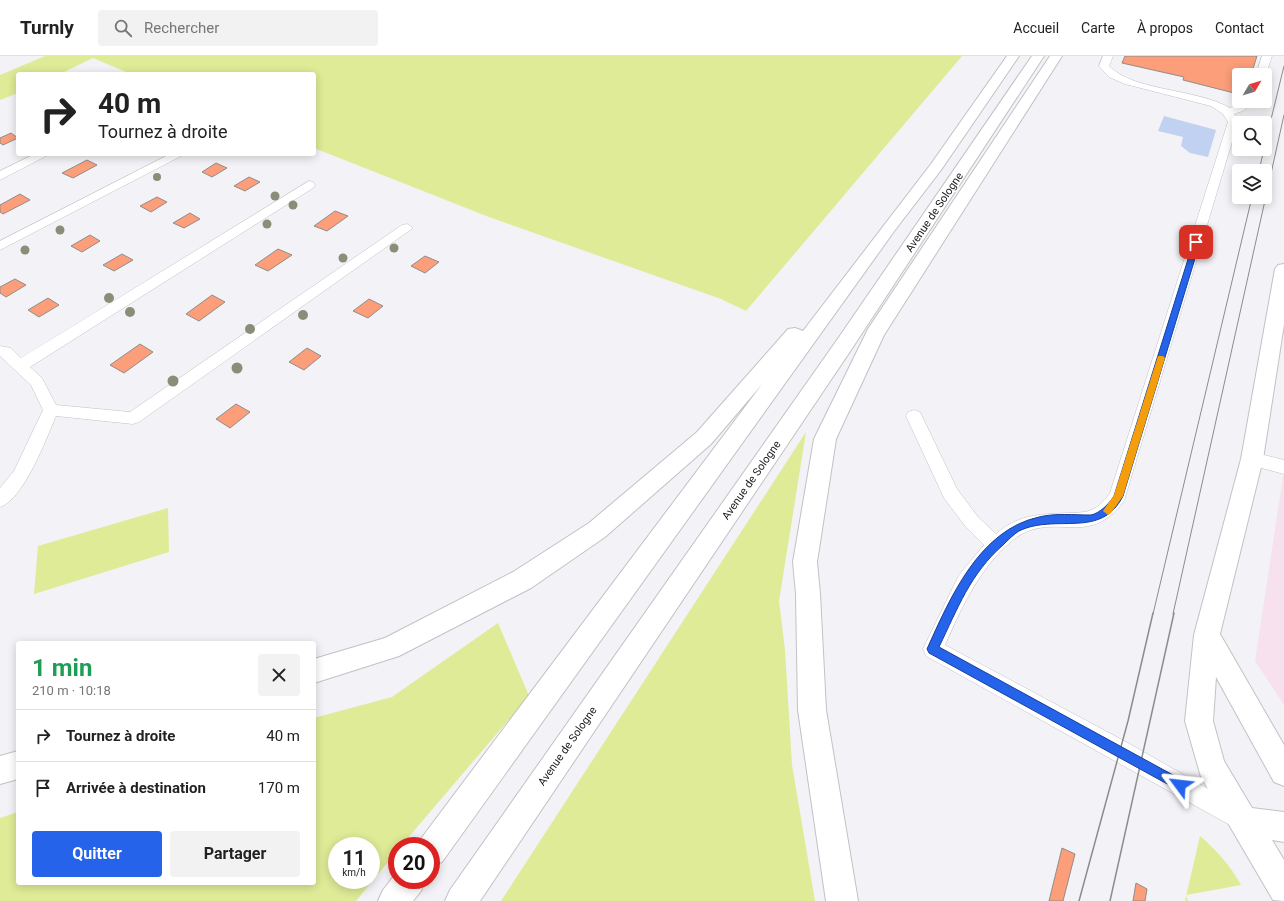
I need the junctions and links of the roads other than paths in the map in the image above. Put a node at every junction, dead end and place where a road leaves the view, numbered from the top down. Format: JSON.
{"nodes":[{"id":1,"x":1013,"y":56,"type":"edge"},
{"id":2,"x":1038,"y":56,"type":"edge"},
{"id":3,"x":1056,"y":56,"type":"edge"},
{"id":4,"x":1108,"y":56,"type":"edge"},
{"id":5,"x":1267,"y":56,"type":"edge"},
{"id":6,"x":1263,"y":68,"type":"edge"},
{"id":7,"x":1240,"y":108,"type":"edge"},
{"id":8,"x":1228,"y":112,"type":"junction"},
{"id":9,"x":40,"y":156,"type":"edge"},
{"id":10,"x":175,"y":156,"type":"edge"},
{"id":11,"x":0,"y":176,"type":"edge"},
{"id":12,"x":308,"y":186,"type":"dead end"},
{"id":13,"x":889,"y":227,"type":"junction"},
{"id":14,"x":407,"y":228,"type":"dead end"},
{"id":15,"x":0,"y":246,"type":"edge"},
{"id":16,"x":1284,"y":269,"type":"edge"},
{"id":17,"x":0,"y":351,"type":"edge"},
{"id":18,"x":20,"y":366,"type":"junction"},
{"id":19,"x":51,"y":410,"type":"junction"},
{"id":20,"x":914,"y":416,"type":"dead end"},
{"id":21,"x":1252,"y":459,"type":"junction"},
{"id":22,"x":1284,"y":467,"type":"edge"},
{"id":23,"x":0,"y":500,"type":"edge"},
{"id":24,"x":996,"y":545,"type":"junction"},
{"id":25,"x":1207,"y":635,"type":"junction"},
{"id":26,"x":316,"y":670,"type":"edge"},
{"id":27,"x":16,"y":766,"type":"edge"},
{"id":28,"x":0,"y":770,"type":"edge"},
{"id":29,"x":1284,"y":772,"type":"edge"},
{"id":30,"x":1244,"y":822,"type":"junction"},
{"id":31,"x":1284,"y":827,"type":"edge"},
{"id":32,"x":440,"y":839,"type":"edge"},
{"id":33,"x":403,"y":889,"type":"edge"},
{"id":34,"x":1284,"y":889,"type":"edge"},
{"id":35,"x":394,"y":901,"type":"edge"},
{"id":36,"x":461,"y":901,"type":"edge"},
{"id":37,"x":842,"y":901,"type":"edge"}],
"edges":[{"from":1,"to":13,"type":"main road"},
{"from":2,"to":36,"type":"main road","name":"Avenue de Sologne"},
{"from":3,"to":37,"type":"main road"},
{"from":4,"to":8,"type":"lane"},
{"from":5,"to":6,"type":"lane"},
{"from":7,"to":8,"type":"lane"},
{"from":8,"to":24,"type":"lane"},
{"from":9,"to":11,"type":"lane"},
{"from":10,"to":15,"type":"lane"},
{"from":12,"to":18,"type":"lane"},
{"from":13,"to":26,"type":"main road"},
{"from":13,"to":32,"type":"main road"},
{"from":14,"to":19,"type":"lane"},
{"from":16,"to":21,"type":"main road"},
{"from":17,"to":18,"type":"lane"},
{"from":18,"to":19,"type":"lane"},
{"from":19,"to":23,"type":"lane"},
{"from":20,"to":24,"type":"lane"},
{"from":21,"to":22,"type":"lane"},
{"from":21,"to":25,"type":"main road"},
{"from":24,"to":30,"type":"lane"},
{"from":25,"to":29,"type":"main road"},
{"from":25,"to":30,"type":"main road"},
{"from":27,"to":28,"type":"main road"},
{"from":30,"to":31,"type":"main road"},
{"from":30,"to":34,"type":"main road"},
{"from":33,"to":35,"type":"main road"}]}
